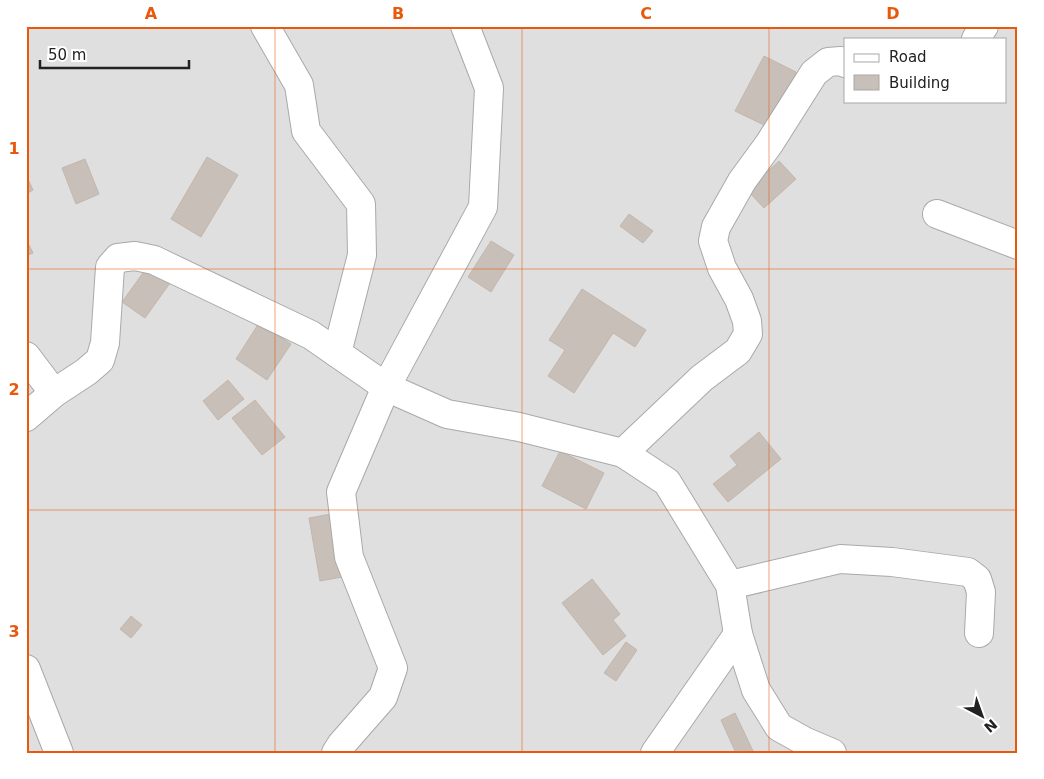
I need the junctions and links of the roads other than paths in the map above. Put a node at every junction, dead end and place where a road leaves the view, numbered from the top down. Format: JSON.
{"nodes":[{"id":1,"x":265,"y":26,"type":"edge"},
{"id":2,"x":466,"y":26,"type":"edge"},
{"id":3,"x":984,"y":26,"type":"edge"},
{"id":4,"x":977,"y":38,"type":"edge"},
{"id":5,"x":844,"y":62,"type":"edge"},
{"id":6,"x":937,"y":214,"type":"dead end"},
{"id":7,"x":1018,"y":245,"type":"edge"},
{"id":8,"x":337,"y":353,"type":"junction"},
{"id":9,"x":26,"y":356,"type":"edge"},
{"id":10,"x":386,"y":387,"type":"junction"},
{"id":11,"x":54,"y":393,"type":"junction"},
{"id":12,"x":26,"y":417,"type":"edge"},
{"id":13,"x":623,"y":454,"type":"junction"},
{"id":14,"x":730,"y":585,"type":"junction"},
{"id":15,"x":979,"y":633,"type":"dead end"},
{"id":16,"x":738,"y":634,"type":"junction"},
{"id":17,"x":26,"y":669,"type":"edge"},
{"id":18,"x":59,"y":753,"type":"edge"},
{"id":19,"x":336,"y":753,"type":"edge"},
{"id":20,"x":655,"y":753,"type":"edge"},
{"id":21,"x":832,"y":753,"type":"edge"}],
"edges":[{"from":1,"to":8,"type":"street"},
{"from":2,"to":10,"type":"street"},
{"from":3,"to":4,"type":"street"},
{"from":5,"to":13,"type":"street"},
{"from":6,"to":7,"type":"street"},
{"from":8,"to":10,"type":"street"},
{"from":8,"to":11,"type":"street"},
{"from":9,"to":11,"type":"street"},
{"from":10,"to":13,"type":"street"},
{"from":10,"to":19,"type":"street"},
{"from":11,"to":12,"type":"street"},
{"from":13,"to":14,"type":"street"},
{"from":14,"to":15,"type":"street"},
{"from":14,"to":16,"type":"street"},
{"from":16,"to":20,"type":"street"},
{"from":16,"to":21,"type":"street"},
{"from":17,"to":18,"type":"street"}]}
